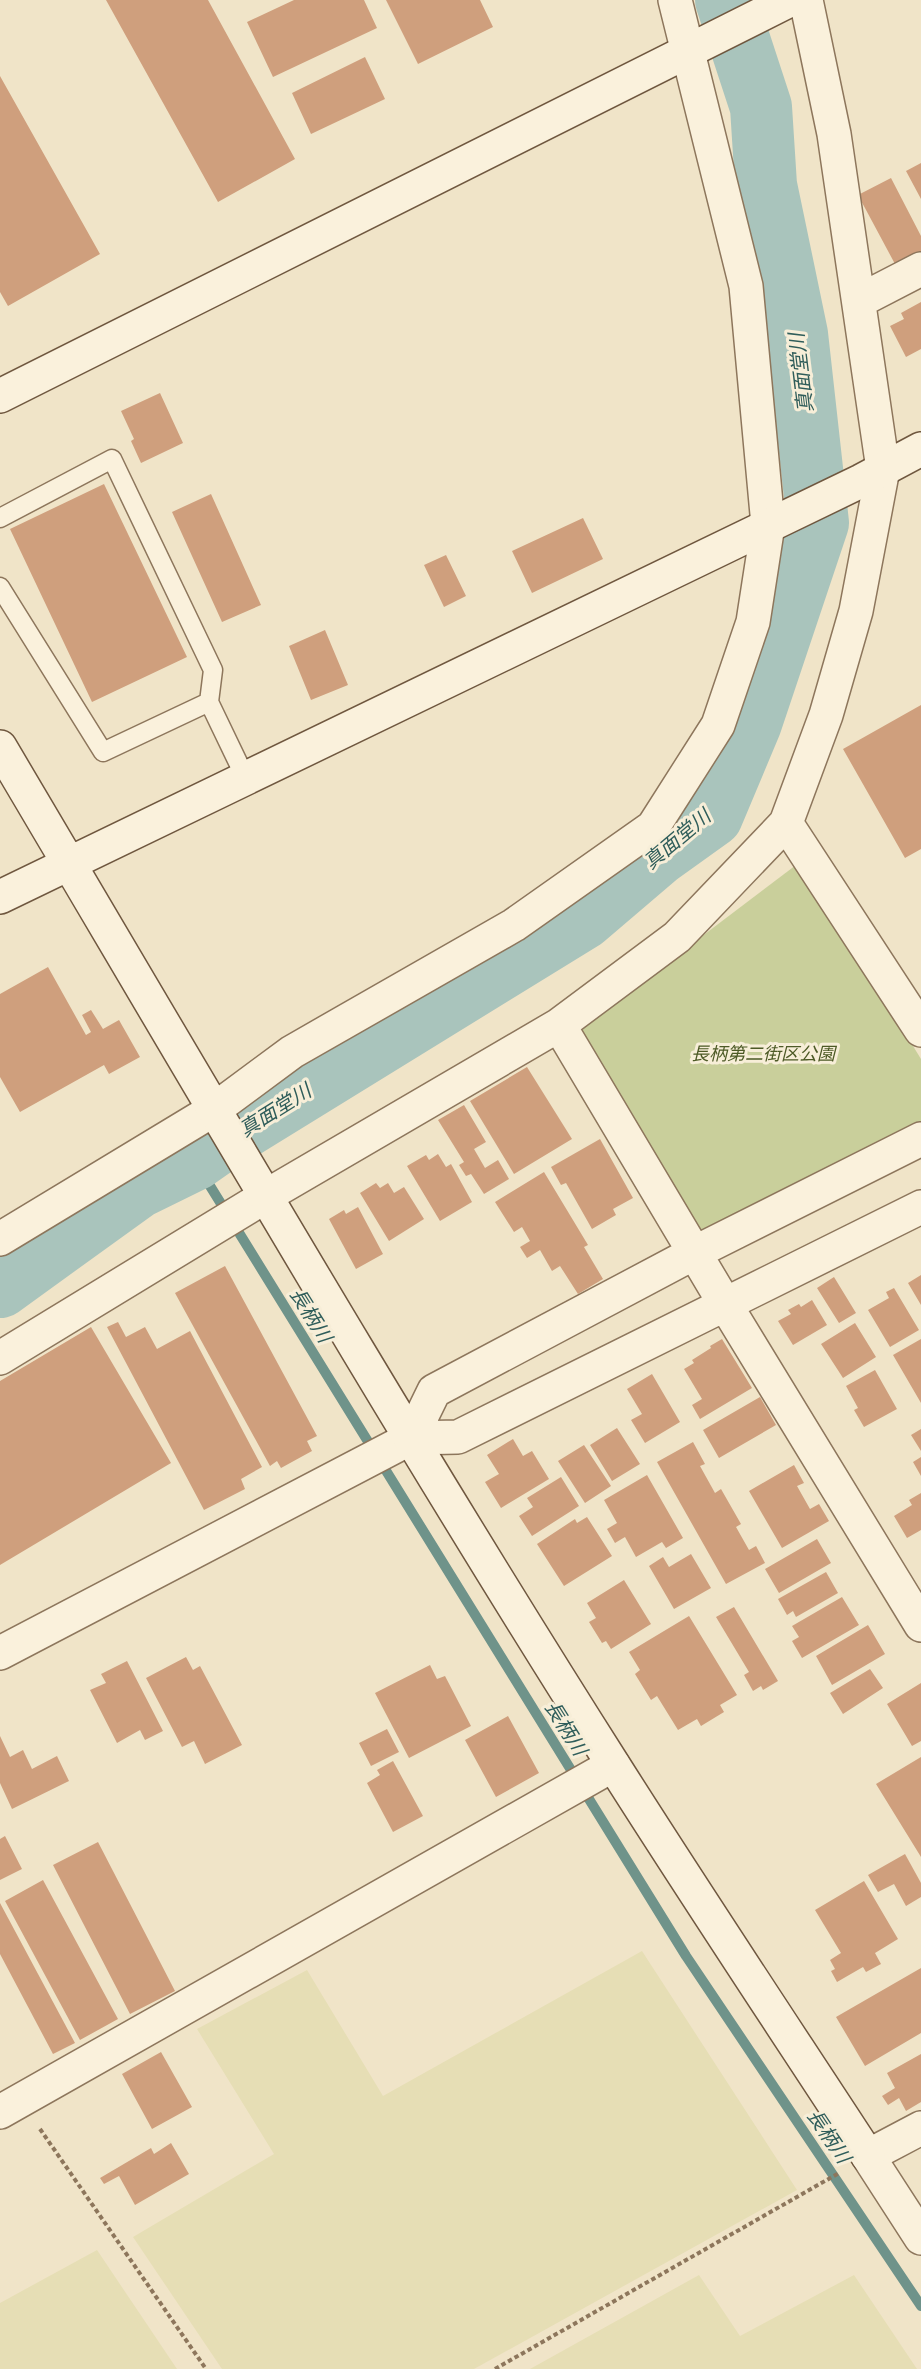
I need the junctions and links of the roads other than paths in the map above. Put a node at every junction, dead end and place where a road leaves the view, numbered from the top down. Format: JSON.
{"nodes":[{"id":1,"x":675,"y":0,"type":"edge"},
{"id":2,"x":806,"y":0,"type":"edge"},
{"id":3,"x":782,"y":4,"type":"edge"},
{"id":4,"x":693,"y":49,"type":"junction"},
{"id":5,"x":921,"y":269,"type":"edge"},
{"id":6,"x":860,"y":301,"type":"junction"},
{"id":7,"x":0,"y":396,"type":"edge"},
{"id":8,"x":921,"y":449,"type":"edge"},
{"id":9,"x":872,"y":475,"type":"junction"},
{"id":10,"x":0,"y":518,"type":"edge"},
{"id":11,"x":774,"y":522,"type":"junction"},
{"id":12,"x":0,"y":587,"type":"edge"},
{"id":13,"x":209,"y":702,"type":"junction"},
{"id":14,"x":0,"y":747,"type":"edge"},
{"id":15,"x":246,"y":779,"type":"junction"},
{"id":16,"x":786,"y":823,"type":"junction"},
{"id":17,"x":70,"y":864,"type":"junction"},
{"id":18,"x":0,"y":897,"type":"edge"},
{"id":19,"x":559,"y":1025,"type":"junction"},
{"id":20,"x":921,"y":1030,"type":"edge"},
{"id":21,"x":217,"y":1114,"type":"junction"},
{"id":22,"x":921,"y":1138,"type":"edge"},
{"id":23,"x":262,"y":1189,"type":"junction"},
{"id":24,"x":921,"y":1207,"type":"edge"},
{"id":25,"x":0,"y":1239,"type":"edge"},
{"id":26,"x":694,"y":1253,"type":"junction"},
{"id":27,"x":725,"y":1305,"type":"junction"},
{"id":28,"x":0,"y":1358,"type":"edge"},
{"id":29,"x":411,"y":1438,"type":"junction"},
{"id":30,"x":921,"y":1625,"type":"edge"},
{"id":31,"x":0,"y":1653,"type":"edge"},
{"id":32,"x":614,"y":1765,"type":"junction"},
{"id":33,"x":10,"y":2106,"type":"edge"},
{"id":34,"x":921,"y":2128,"type":"edge"},
{"id":35,"x":868,"y":2156,"type":"junction"},
{"id":36,"x":921,"y":2238,"type":"edge"}],
"edges":[{"from":1,"to":4,"type":"street"},
{"from":2,"to":6,"type":"street"},
{"from":3,"to":4,"type":"street"},
{"from":4,"to":7,"type":"street"},
{"from":4,"to":11,"type":"street"},
{"from":5,"to":6,"type":"street"},
{"from":6,"to":9,"type":"street"},
{"from":8,"to":9,"type":"street"},
{"from":9,"to":11,"type":"street"},
{"from":9,"to":16,"type":"street"},
{"from":10,"to":13,"type":"lane"},
{"from":11,"to":15,"type":"street"},
{"from":11,"to":21,"type":"street"},
{"from":12,"to":13,"type":"lane"},
{"from":13,"to":15,"type":"lane"},
{"from":14,"to":17,"type":"street"},
{"from":15,"to":17,"type":"street"},
{"from":16,"to":19,"type":"street"},
{"from":16,"to":20,"type":"street"},
{"from":17,"to":18,"type":"street"},
{"from":17,"to":21,"type":"street"},
{"from":19,"to":23,"type":"street"},
{"from":19,"to":26,"type":"street"},
{"from":21,"to":23,"type":"street"},
{"from":21,"to":25,"type":"street"},
{"from":22,"to":26,"type":"street"},
{"from":23,"to":28,"type":"street"},
{"from":23,"to":29,"type":"street"},
{"from":24,"to":27,"type":"street"},
{"from":26,"to":27,"type":"street"},
{"from":26,"to":29,"type":"street"},
{"from":27,"to":29,"type":"street"},
{"from":27,"to":30,"type":"street"},
{"from":29,"to":31,"type":"street"},
{"from":29,"to":32,"type":"street"},
{"from":32,"to":33,"type":"street"},
{"from":32,"to":35,"type":"street"},
{"from":34,"to":35,"type":"street"},
{"from":35,"to":36,"type":"street"}]}
